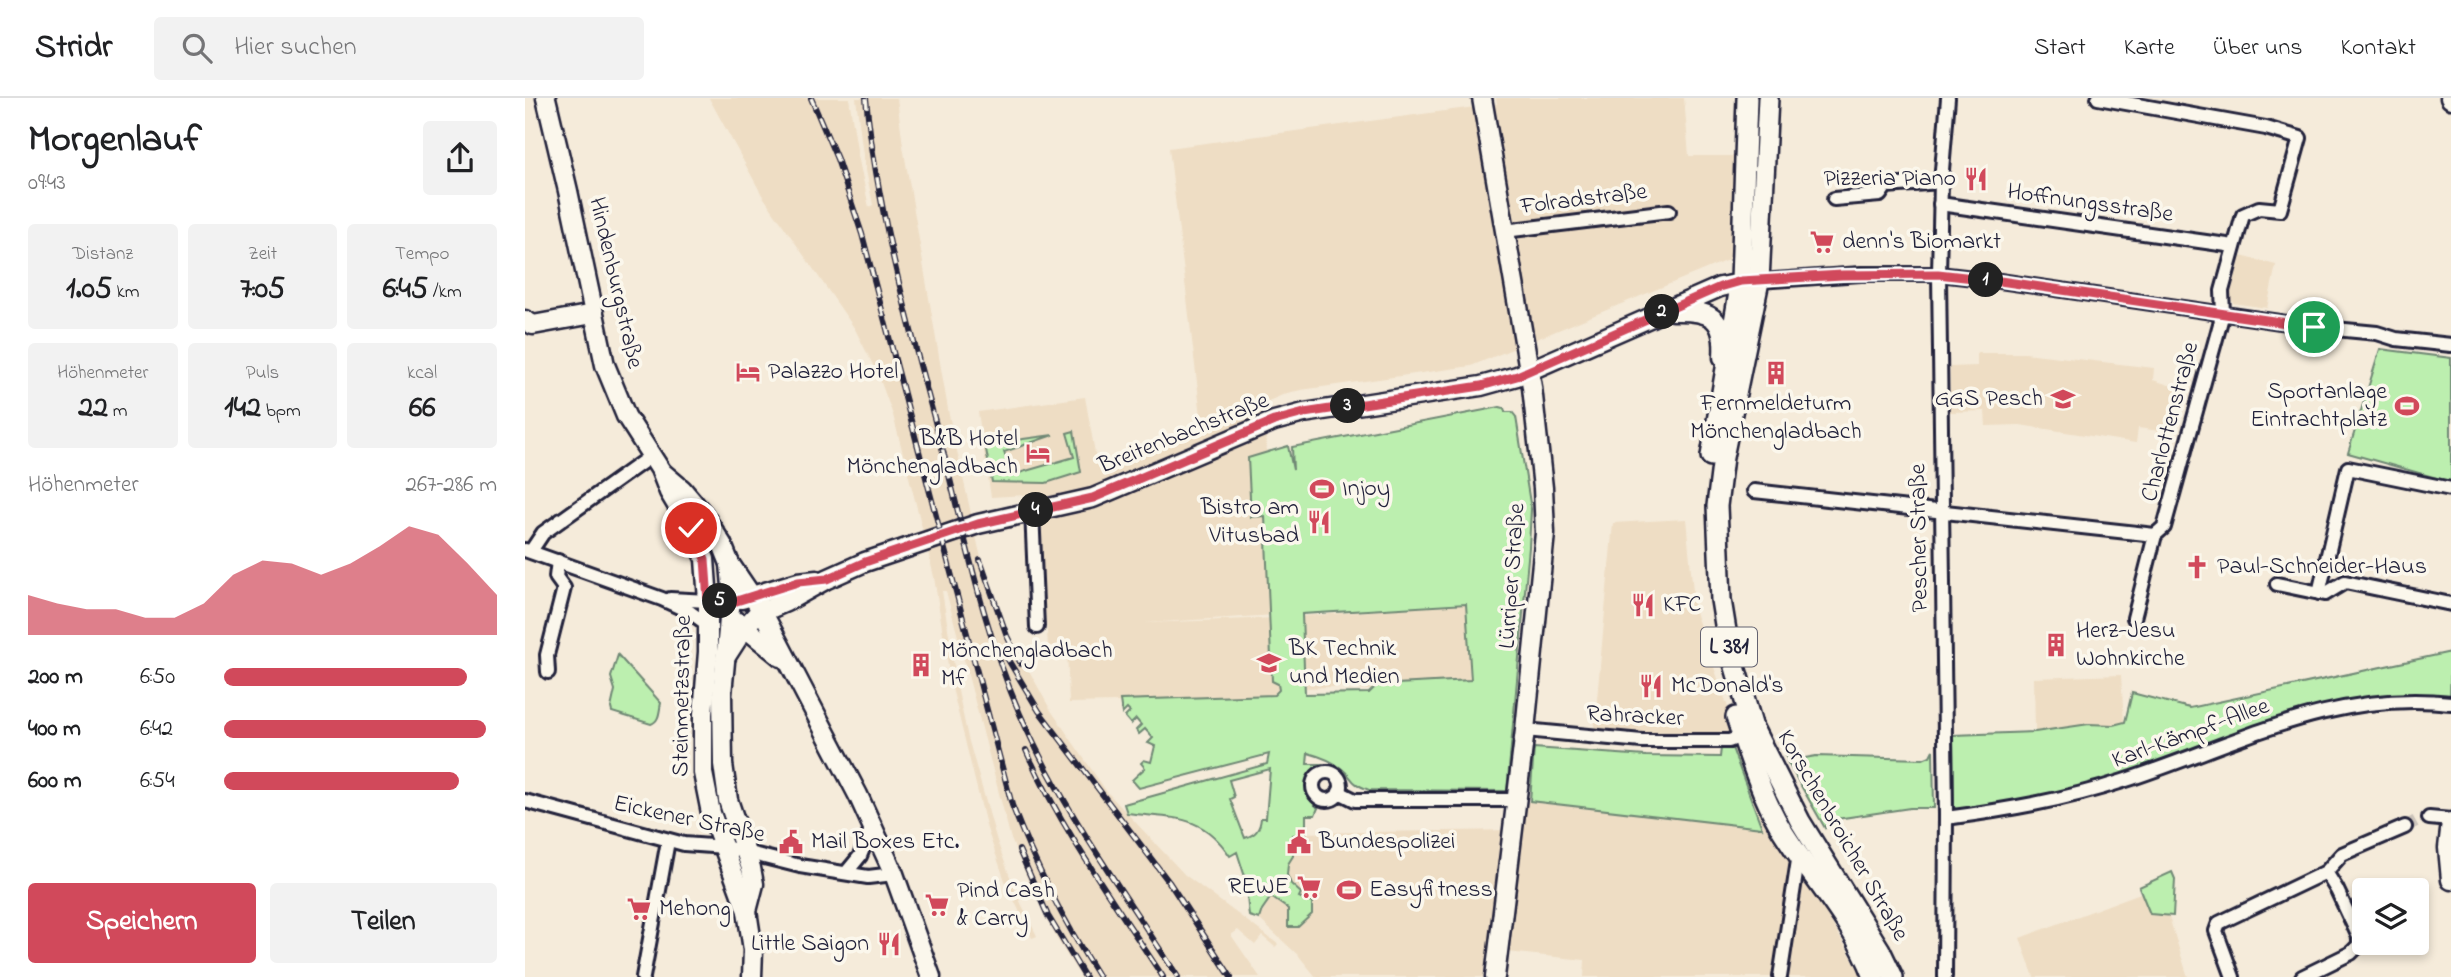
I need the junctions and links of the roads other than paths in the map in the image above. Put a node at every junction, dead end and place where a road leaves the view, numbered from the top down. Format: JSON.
{"nodes":[{"id":1,"x":546,"y":98,"type":"edge"},
{"id":2,"x":1482,"y":98,"type":"edge"},
{"id":3,"x":1747,"y":98,"type":"edge"},
{"id":4,"x":1948,"y":98,"type":"edge"},
{"id":5,"x":2098,"y":98,"type":"edge"},
{"id":6,"x":1766,"y":104,"type":"edge"},
{"id":7,"x":1941,"y":182,"type":"junction"},
{"id":8,"x":1834,"y":199,"type":"dead end"},
{"id":9,"x":1940,"y":204,"type":"junction"},
{"id":10,"x":1669,"y":211,"type":"dead end"},
{"id":11,"x":1504,"y":231,"type":"junction"},
{"id":12,"x":2234,"y":246,"type":"junction"},
{"id":13,"x":1938,"y":274,"type":"junction"},
{"id":14,"x":1750,"y":281,"type":"junction"},
{"id":15,"x":1666,"y":311,"type":"junction"},
{"id":16,"x":2223,"y":313,"type":"junction"},
{"id":17,"x":593,"y":314,"type":"junction"},
{"id":18,"x":528,"y":326,"type":"edge"},
{"id":19,"x":2451,"y":345,"type":"edge"},
{"id":20,"x":1529,"y":371,"type":"junction"},
{"id":21,"x":1718,"y":411,"type":"junction"},
{"id":22,"x":656,"y":463,"type":"junction"},
{"id":23,"x":2451,"y":489,"type":"edge"},
{"id":24,"x":1753,"y":491,"type":"dead end"},
{"id":25,"x":1032,"y":510,"type":"junction"},
{"id":26,"x":1941,"y":511,"type":"junction"},
{"id":27,"x":2155,"y":535,"type":"junction"},
{"id":28,"x":528,"y":550,"type":"edge"},
{"id":29,"x":558,"y":561,"type":"junction"},
{"id":30,"x":730,"y":564,"type":"junction"},
{"id":31,"x":827,"y":579,"type":"junction"},
{"id":32,"x":2277,"y":584,"type":"dead end"},
{"id":33,"x":2319,"y":593,"type":"junction"},
{"id":34,"x":662,"y":599,"type":"junction"},
{"id":35,"x":708,"y":601,"type":"junction"},
{"id":36,"x":786,"y":602,"type":"junction"},
{"id":37,"x":758,"y":604,"type":"junction"},
{"id":38,"x":2451,"y":604,"type":"edge"},
{"id":39,"x":729,"y":609,"type":"junction"},
{"id":40,"x":2134,"y":618,"type":"dead end"},
{"id":41,"x":708,"y":625,"type":"junction"},
{"id":42,"x":745,"y":627,"type":"junction"},
{"id":43,"x":1037,"y":627,"type":"dead end"},
{"id":44,"x":775,"y":637,"type":"junction"},
{"id":45,"x":725,"y":658,"type":"junction"},
{"id":46,"x":789,"y":664,"type":"junction"},
{"id":47,"x":548,"y":672,"type":"dead end"},
{"id":48,"x":2451,"y":703,"type":"edge"},
{"id":49,"x":1525,"y":730,"type":"junction"},
{"id":50,"x":1742,"y":736,"type":"junction"},
{"id":51,"x":1339,"y":792,"type":"dead end"},
{"id":52,"x":1517,"y":800,"type":"junction"},
{"id":53,"x":525,"y":801,"type":"edge"},
{"id":54,"x":1946,"y":818,"type":"junction"},
{"id":55,"x":2429,"y":818,"type":"tunnel mouth"},
{"id":56,"x":2451,"y":821,"type":"edge"},
{"id":57,"x":872,"y":827,"type":"junction"},
{"id":58,"x":2405,"y":827,"type":"tunnel mouth"},
{"id":59,"x":668,"y":841,"type":"junction"},
{"id":60,"x":725,"y":847,"type":"junction"},
{"id":61,"x":747,"y":853,"type":"junction"},
{"id":62,"x":1798,"y":854,"type":"junction"},
{"id":63,"x":2326,"y":872,"type":"junction"},
{"id":64,"x":846,"y":873,"type":"junction"},
{"id":65,"x":894,"y":874,"type":"junction"},
{"id":66,"x":2451,"y":880,"type":"edge"},
{"id":67,"x":747,"y":911,"type":"junction"},
{"id":68,"x":643,"y":977,"type":"edge"},
{"id":69,"x":752,"y":977,"type":"edge"},
{"id":70,"x":931,"y":977,"type":"edge"},
{"id":71,"x":1495,"y":977,"type":"edge"},
{"id":72,"x":1780,"y":977,"type":"edge"},
{"id":73,"x":1874,"y":977,"type":"edge"},
{"id":74,"x":1893,"y":977,"type":"edge"},
{"id":75,"x":1945,"y":977,"type":"edge"},
{"id":76,"x":2233,"y":977,"type":"edge"},
{"id":77,"x":2302,"y":977,"type":"edge"}],
"edges":[{"from":1,"to":17,"type":"street","name":"Hindenburgstraße"},
{"from":2,"to":11,"type":"street","name":"Lürriper Straße"},
{"from":3,"to":14,"type":"main road","name":"Korschenbroicher Straße","number":"L 381"},
{"from":4,"to":7,"type":"street","name":"Pescher Straße"},
{"from":5,"to":12,"type":"street","name":"Charlottenstraße"},
{"from":6,"to":14,"type":"main road","name":"Korschenbroicher Straße","number":"L 381"},
{"from":7,"to":8,"type":"street"},
{"from":7,"to":9,"type":"street","name":"Pescher Straße"},
{"from":9,"to":12,"type":"street","name":"Hoffnungsstraße"},
{"from":9,"to":13,"type":"street","name":"Pescher Straße"},
{"from":10,"to":11,"type":"street","name":"Folradstraße"},
{"from":11,"to":20,"type":"street","name":"Lürriper Straße"},
{"from":12,"to":16,"type":"street","name":"Charlottenstraße"},
{"from":13,"to":14,"type":"street"},
{"from":13,"to":16,"type":"street"},
{"from":13,"to":26,"type":"street","name":"Pescher Straße"},
{"from":14,"to":15,"type":"street","name":"Breitenbachstraße"},
{"from":14,"to":21,"type":"main road","name":"Korschenbroicher Straße","number":"L 381"},
{"from":14,"to":74,"type":"main road","name":"Korschenbroicher Straße","number":"L 381"},
{"from":15,"to":20,"type":"street","name":"Breitenbachstraße"},
{"from":15,"to":21,"type":"street"},
{"from":16,"to":19,"type":"street"},
{"from":16,"to":27,"type":"street","name":"Charlottenstraße"},
{"from":17,"to":18,"type":"street"},
{"from":17,"to":22,"type":"street","name":"Hindenburgstraße"},
{"from":20,"to":25,"type":"street","name":"Breitenbachstraße"},
{"from":20,"to":49,"type":"street","name":"Lürriper Straße"},
{"from":21,"to":50,"type":"main road","name":"Korschenbroicher Straße","number":"L 381"},
{"from":22,"to":28,"type":"street"},
{"from":22,"to":30,"type":"street","name":"Hindenburgstraße"},
{"from":22,"to":35,"type":"street","name":"Hindenburgstraße"},
{"from":23,"to":33,"type":"street"},
{"from":24,"to":26,"type":"street"},
{"from":25,"to":31,"type":"street","name":"Breitenbachstraße"},
{"from":25,"to":43,"type":"street"},
{"from":26,"to":27,"type":"street"},
{"from":26,"to":54,"type":"street","name":"Pescher Straße"},
{"from":27,"to":40,"type":"street","name":"Charlottenstraße"},
{"from":28,"to":29,"type":"street"},
{"from":29,"to":34,"type":"street"},
{"from":29,"to":47,"type":"street"},
{"from":30,"to":37,"type":"street","name":"Hindenburgstraße"},
{"from":30,"to":39,"type":"street","name":"Hindenburgstraße"},
{"from":31,"to":36,"type":"street","name":"Breitenbachstraße"},
{"from":31,"to":37,"type":"street","name":"Breitenbachstraße"},
{"from":32,"to":33,"type":"street"},
{"from":33,"to":38,"type":"street"},
{"from":34,"to":35,"type":"street"},
{"from":34,"to":41,"type":"street"},
{"from":35,"to":39,"type":"street","name":"Hindenburgstraße"},
{"from":35,"to":41,"type":"street","name":"Steinmetzstraße"},
{"from":36,"to":37,"type":"street","name":"Breitenbachstraße"},
{"from":36,"to":44,"type":"street"},
{"from":37,"to":39,"type":"street","name":"Breitenbachstraße"},
{"from":37,"to":42,"type":"street","name":"Steinmetzstraße"},
{"from":37,"to":44,"type":"street","name":"Hindenburgstraße"},
{"from":39,"to":42,"type":"street","name":"Hindenburgstraße"},
{"from":39,"to":45,"type":"street","name":"Steinmetzstraße"},
{"from":41,"to":60,"type":"street","name":"Steinmetzstraße"},
{"from":42,"to":45,"type":"street","name":"Steinmetzstraße"},
{"from":42,"to":46,"type":"street","name":"Hindenburgstraße"},
{"from":44,"to":46,"type":"street","name":"Hindenburgstraße"},
{"from":45,"to":61,"type":"street","name":"Steinmetzstraße"},
{"from":46,"to":57,"type":"street","name":"Hindenburgstraße"},
{"from":48,"to":54,"type":"street","name":"Karl-Kämpf-Allee"},
{"from":49,"to":50,"type":"street","name":"Rahracker"},
{"from":49,"to":52,"type":"street","name":"Lürriper Straße"},
{"from":50,"to":62,"type":"main road","name":"Korschenbroicher Straße","number":"L 381"},
{"from":51,"to":52,"type":"street"},
{"from":52,"to":71,"type":"street","name":"Lürriper Straße"},
{"from":53,"to":59,"type":"street","name":"Eickener Straße"},
{"from":54,"to":75,"type":"street","name":"Pescher Straße"},
{"from":55,"to":56,"type":"street"},
{"from":56,"to":66,"type":"street"},
{"from":57,"to":64,"type":"street"},
{"from":57,"to":65,"type":"street","name":"Hindenburgstraße"},
{"from":58,"to":63,"type":"street"},
{"from":59,"to":60,"type":"street","name":"Eickener Straße"},
{"from":59,"to":68,"type":"street"},
{"from":60,"to":61,"type":"street","name":"Eickener Straße"},
{"from":60,"to":67,"type":"street","name":"Steinmetzstraße"},
{"from":61,"to":64,"type":"street","name":"Eickener Straße"},
{"from":61,"to":67,"type":"street","name":"Steinmetzstraße"},
{"from":62,"to":72,"type":"street"},
{"from":62,"to":73,"type":"main road","name":"Korschenbroicher Straße","number":"L 381"},
{"from":63,"to":76,"type":"street"},
{"from":63,"to":77,"type":"street"},
{"from":64,"to":65,"type":"street","name":"Eickener Straße"},
{"from":65,"to":70,"type":"street","name":"Hindenburgstraße"},
{"from":67,"to":69,"type":"street","name":"Steinmetzstraße"}]}
